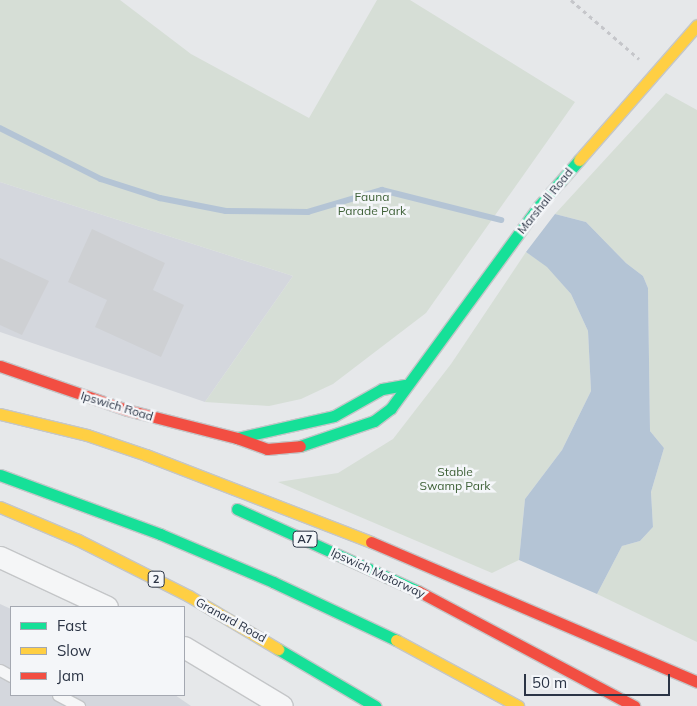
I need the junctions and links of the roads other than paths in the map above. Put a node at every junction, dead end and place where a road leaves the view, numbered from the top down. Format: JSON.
{"nodes":[{"id":1,"x":697,"y":25,"type":"edge"},
{"id":2,"x":0,"y":366,"type":"edge"},
{"id":3,"x":405,"y":385,"type":"junction"},
{"id":4,"x":0,"y":416,"type":"edge"},
{"id":5,"x":237,"y":438,"type":"junction"},
{"id":6,"x":72,"y":444,"type":"dead end"},
{"id":7,"x":0,"y":475,"type":"edge"},
{"id":8,"x":222,"y":503,"type":"dead end"},
{"id":9,"x":0,"y":507,"type":"edge"},
{"id":10,"x":0,"y":556,"type":"edge"},
{"id":11,"x":105,"y":606,"type":"edge"},
{"id":12,"x":185,"y":648,"type":"edge"},
{"id":13,"x":697,"y":682,"type":"edge"},
{"id":14,"x":60,"y":696,"type":"edge"},
{"id":15,"x":79,"y":706,"type":"edge"},
{"id":16,"x":282,"y":706,"type":"edge"},
{"id":17,"x":375,"y":706,"type":"edge"},
{"id":18,"x":518,"y":706,"type":"edge"},
{"id":19,"x":634,"y":706,"type":"edge"}],
"edges":[{"from":1,"to":3,"type":"main road","name":"Marshall Road"},
{"from":2,"to":5,"type":"main road","name":"Ipswich Road"},
{"from":3,"to":5,"type":"main road"},
{"from":3,"to":5,"type":"main road","name":"Marshall Road"},
{"from":4,"to":6,"type":"main road"},
{"from":4,"to":13,"type":"main road"},
{"from":7,"to":18,"type":"main road"},
{"from":8,"to":19,"type":"main road","name":"Ipswich Motorway","number":"A7"},
{"from":9,"to":17,"type":"main road","name":"Granard Road","number":"2"},
{"from":10,"to":11,"type":"street"},
{"from":12,"to":16,"type":"street"},
{"from":14,"to":15,"type":"lane"}]}
